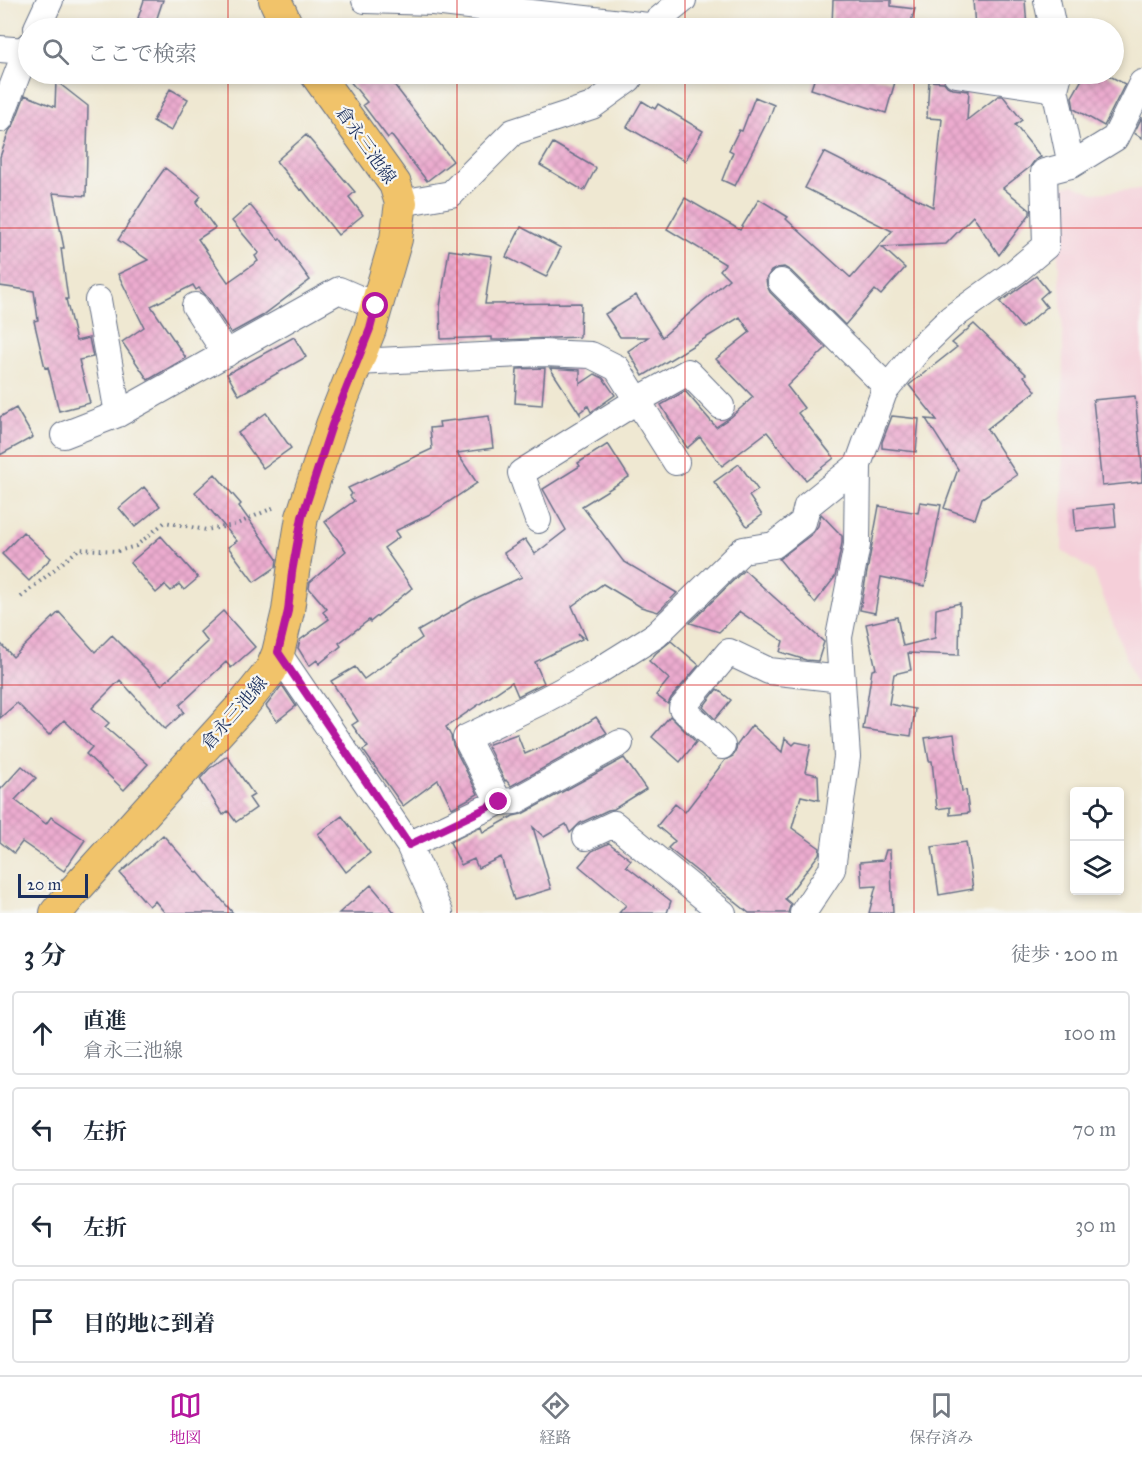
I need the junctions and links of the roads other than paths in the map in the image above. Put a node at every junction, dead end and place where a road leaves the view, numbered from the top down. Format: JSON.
{"nodes":[{"id":1,"x":50,"y":0,"type":"edge"},
{"id":2,"x":275,"y":0,"type":"edge"},
{"id":3,"x":365,"y":0,"type":"edge"},
{"id":4,"x":683,"y":0,"type":"edge"},
{"id":5,"x":1047,"y":0,"type":"edge"},
{"id":6,"x":41,"y":18,"type":"edge"},
{"id":7,"x":283,"y":18,"type":"edge"},
{"id":8,"x":570,"y":18,"type":"edge"},
{"id":9,"x":666,"y":18,"type":"edge"},
{"id":10,"x":1051,"y":18,"type":"edge"},
{"id":11,"x":18,"y":45,"type":"edge"},
{"id":12,"x":0,"y":49,"type":"edge"},
{"id":13,"x":18,"y":72,"type":"edge"},
{"id":14,"x":1142,"y":83,"type":"edge"},
{"id":15,"x":323,"y":84,"type":"edge"},
{"id":16,"x":622,"y":84,"type":"edge"},
{"id":17,"x":1058,"y":84,"type":"edge"},
{"id":18,"x":0,"y":118,"type":"edge"},
{"id":19,"x":1071,"y":165,"type":"junction"},
{"id":20,"x":401,"y":203,"type":"junction"},
{"id":21,"x":781,"y":282,"type":"dead end"},
{"id":22,"x":98,"y":300,"type":"dead end"},
{"id":23,"x":195,"y":306,"type":"dead end"},
{"id":24,"x":376,"y":306,"type":"junction"},
{"id":25,"x":226,"y":354,"type":"junction"},
{"id":26,"x":357,"y":362,"type":"junction"},
{"id":27,"x":888,"y":387,"type":"junction"},
{"id":28,"x":638,"y":400,"type":"junction"},
{"id":29,"x":721,"y":406,"type":"dead end"},
{"id":30,"x":118,"y":414,"type":"junction"},
{"id":31,"x":64,"y":435,"type":"dead end"},
{"id":32,"x":676,"y":462,"type":"dead end"},
{"id":33,"x":858,"y":465,"type":"junction"},
{"id":34,"x":538,"y":520,"type":"dead end"},
{"id":35,"x":278,"y":652,"type":"junction"},
{"id":36,"x":842,"y":679,"type":"junction"},
{"id":37,"x":620,"y":743,"type":"dead end"},
{"id":38,"x":722,"y":746,"type":"dead end"},
{"id":39,"x":499,"y":802,"type":"junction"},
{"id":40,"x":586,"y":837,"type":"dead end"},
{"id":41,"x":409,"y":845,"type":"junction"},
{"id":42,"x":56,"y":913,"type":"edge"},
{"id":43,"x":441,"y":913,"type":"edge"},
{"id":44,"x":723,"y":913,"type":"edge"},
{"id":45,"x":803,"y":913,"type":"edge"}],
"edges":[{"from":1,"to":6,"type":"street"},
{"from":2,"to":7,"type":"main road"},
{"from":3,"to":8,"type":"street"},
{"from":4,"to":9,"type":"street"},
{"from":5,"to":10,"type":"street"},
{"from":11,"to":12,"type":"street"},
{"from":13,"to":18,"type":"street"},
{"from":14,"to":19,"type":"street"},
{"from":15,"to":20,"type":"main road","name":"倉永三池線"},
{"from":16,"to":20,"type":"street"},
{"from":17,"to":19,"type":"street"},
{"from":19,"to":27,"type":"street"},
{"from":20,"to":24,"type":"main road","name":"倉永三池線"},
{"from":21,"to":27,"type":"street"},
{"from":22,"to":30,"type":"street"},
{"from":23,"to":25,"type":"street"},
{"from":24,"to":25,"type":"street"},
{"from":24,"to":26,"type":"main road","name":"倉永三池線"},
{"from":25,"to":30,"type":"street"},
{"from":26,"to":28,"type":"street"},
{"from":26,"to":35,"type":"main road","name":"倉永三池線"},
{"from":27,"to":33,"type":"street"},
{"from":28,"to":29,"type":"street"},
{"from":28,"to":32,"type":"street"},
{"from":28,"to":34,"type":"street"},
{"from":30,"to":31,"type":"street"},
{"from":33,"to":36,"type":"street"},
{"from":33,"to":39,"type":"street"},
{"from":35,"to":41,"type":"street"},
{"from":35,"to":42,"type":"main road","name":"倉永三池線"},
{"from":36,"to":38,"type":"street"},
{"from":36,"to":45,"type":"street"},
{"from":37,"to":39,"type":"street"},
{"from":39,"to":41,"type":"street"},
{"from":40,"to":44,"type":"street"},
{"from":41,"to":43,"type":"street"}]}
